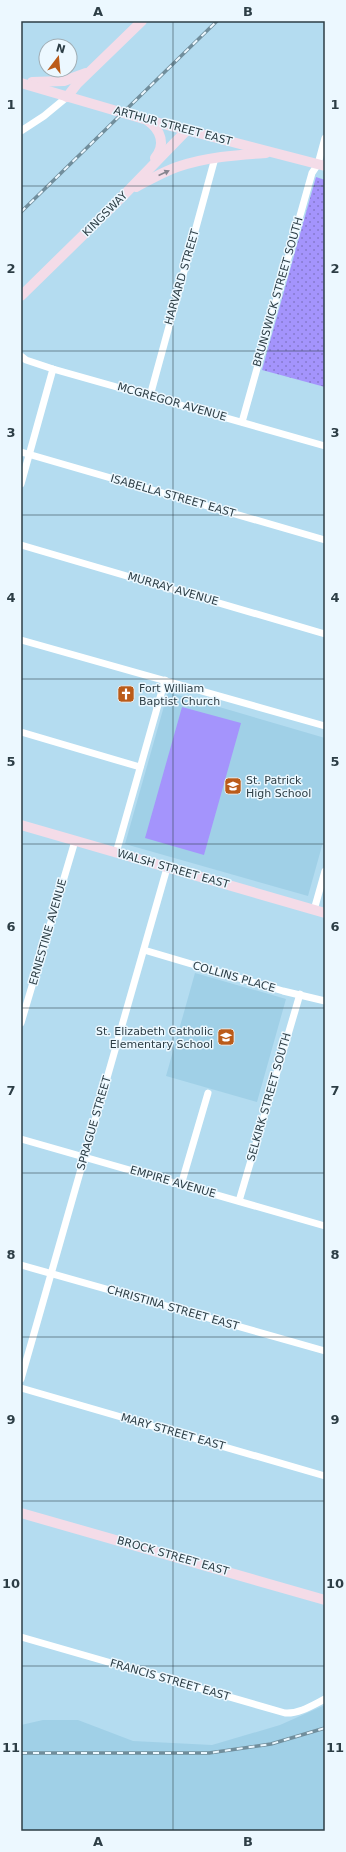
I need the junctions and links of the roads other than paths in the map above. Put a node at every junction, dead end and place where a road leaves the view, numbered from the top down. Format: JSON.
{"nodes":[{"id":1,"x":138,"y":22,"type":"edge"},
{"id":2,"x":90,"y":72,"type":"junction"},
{"id":3,"x":21,"y":82,"type":"edge"},
{"id":4,"x":66,"y":97,"type":"junction"},
{"id":5,"x":144,"y":119,"type":"junction"},
{"id":6,"x":187,"y":130,"type":"junction"},
{"id":7,"x":21,"y":131,"type":"edge"},
{"id":8,"x":325,"y":138,"type":"edge"},
{"id":9,"x":276,"y":153,"type":"junction"},
{"id":10,"x":215,"y":158,"type":"junction"},
{"id":11,"x":321,"y":165,"type":"edge"},
{"id":12,"x":128,"y":190,"type":"junction"},
{"id":13,"x":21,"y":296,"type":"edge"},
{"id":14,"x":21,"y":356,"type":"edge"},
{"id":15,"x":53,"y":368,"type":"junction"},
{"id":16,"x":150,"y":396,"type":"junction"},
{"id":17,"x":242,"y":422,"type":"junction"},
{"id":18,"x":325,"y":446,"type":"edge"},
{"id":19,"x":21,"y":452,"type":"edge"},
{"id":20,"x":29,"y":455,"type":"junction"},
{"id":21,"x":21,"y":484,"type":"edge"},
{"id":22,"x":325,"y":540,"type":"edge"},
{"id":23,"x":21,"y":545,"type":"edge"},
{"id":24,"x":325,"y":634,"type":"edge"},
{"id":25,"x":21,"y":640,"type":"edge"},
{"id":26,"x":165,"y":680,"type":"junction"},
{"id":27,"x":325,"y":726,"type":"edge"},
{"id":28,"x":21,"y":732,"type":"edge"},
{"id":29,"x":140,"y":767,"type":"junction"},
{"id":30,"x":21,"y":825,"type":"edge"},
{"id":31,"x":74,"y":841,"type":"junction"},
{"id":32,"x":116,"y":853,"type":"junction"},
{"id":33,"x":167,"y":868,"type":"junction"},
{"id":34,"x":325,"y":871,"type":"edge"},
{"id":35,"x":314,"y":910,"type":"junction"},
{"id":36,"x":325,"y":914,"type":"edge"},
{"id":37,"x":144,"y":950,"type":"junction"},
{"id":38,"x":300,"y":994,"type":"junction"},
{"id":39,"x":325,"y":1001,"type":"edge"},
{"id":40,"x":21,"y":1023,"type":"edge"},
{"id":41,"x":208,"y":1093,"type":"dead end"},
{"id":42,"x":21,"y":1139,"type":"edge"},
{"id":43,"x":84,"y":1157,"type":"junction"},
{"id":44,"x":181,"y":1185,"type":"junction"},
{"id":45,"x":238,"y":1201,"type":"junction"},
{"id":46,"x":325,"y":1226,"type":"edge"},
{"id":47,"x":21,"y":1264,"type":"edge"},
{"id":48,"x":52,"y":1273,"type":"junction"},
{"id":49,"x":325,"y":1352,"type":"edge"},
{"id":50,"x":21,"y":1379,"type":"edge"},
{"id":51,"x":21,"y":1388,"type":"edge"},
{"id":52,"x":325,"y":1476,"type":"edge"},
{"id":53,"x":21,"y":1513,"type":"edge"},
{"id":54,"x":325,"y":1600,"type":"edge"},
{"id":55,"x":21,"y":1637,"type":"edge"},
{"id":56,"x":325,"y":1699,"type":"edge"}],
"edges":[{"from":1,"to":2,"type":"main road"},
{"from":2,"to":3,"type":"main road"},
{"from":2,"to":4,"type":"main road"},
{"from":3,"to":4,"type":"main road","name":"ARTHUR STREET EAST"},
{"from":4,"to":5,"type":"main road","name":"ARTHUR STREET EAST"},
{"from":4,"to":7,"type":"street"},
{"from":5,"to":6,"type":"main road","name":"ARTHUR STREET EAST"},
{"from":5,"to":12,"type":"main road"},
{"from":6,"to":9,"type":"main road","name":"ARTHUR STREET EAST"},
{"from":6,"to":12,"type":"main road","name":"KINGSWAY"},
{"from":8,"to":11,"type":"street","name":"BRUNSWICK STREET SOUTH"},
{"from":9,"to":10,"type":"main road"},
{"from":9,"to":11,"type":"main road","name":"ARTHUR STREET EAST"},
{"from":12,"to":10,"type":"main road","one_way":true},
{"from":10,"to":16,"type":"street","name":"HARVARD STREET"},
{"from":11,"to":17,"type":"street","name":"BRUNSWICK STREET SOUTH"},
{"from":12,"to":13,"type":"main road","name":"KINGSWAY"},
{"from":14,"to":15,"type":"street","name":"MCGREGOR AVENUE"},
{"from":15,"to":16,"type":"street","name":"MCGREGOR AVENUE"},
{"from":15,"to":20,"type":"street"},
{"from":16,"to":17,"type":"street","name":"MCGREGOR AVENUE"},
{"from":17,"to":18,"type":"street","name":"MCGREGOR AVENUE"},
{"from":19,"to":20,"type":"street","name":"ISABELLA STREET EAST"},
{"from":20,"to":21,"type":"street"},
{"from":20,"to":22,"type":"street","name":"ISABELLA STREET EAST"},
{"from":23,"to":24,"type":"street","name":"MURRAY AVENUE"},
{"from":25,"to":26,"type":"street"},
{"from":26,"to":27,"type":"street"},
{"from":26,"to":29,"type":"street"},
{"from":28,"to":29,"type":"street"},
{"from":29,"to":32,"type":"street"},
{"from":30,"to":31,"type":"main road","name":"WALSH STREET EAST"},
{"from":31,"to":32,"type":"main road","name":"WALSH STREET EAST"},
{"from":31,"to":40,"type":"street","name":"ERNESTINE AVENUE"},
{"from":32,"to":33,"type":"main road","name":"WALSH STREET EAST"},
{"from":33,"to":35,"type":"main road","name":"WALSH STREET EAST"},
{"from":33,"to":37,"type":"street","name":"SPRAGUE STREET"},
{"from":34,"to":35,"type":"street"},
{"from":35,"to":36,"type":"main road","name":"WALSH STREET EAST"},
{"from":37,"to":38,"type":"street","name":"COLLINS PLACE"},
{"from":37,"to":43,"type":"street","name":"SPRAGUE STREET"},
{"from":38,"to":39,"type":"street","name":"COLLINS PLACE"},
{"from":38,"to":45,"type":"street","name":"SELKIRK STREET SOUTH"},
{"from":41,"to":44,"type":"street"},
{"from":42,"to":43,"type":"street","name":"EMPIRE AVENUE"},
{"from":43,"to":44,"type":"street","name":"EMPIRE AVENUE"},
{"from":43,"to":48,"type":"street","name":"SPRAGUE STREET"},
{"from":44,"to":45,"type":"street","name":"EMPIRE AVENUE"},
{"from":45,"to":46,"type":"street","name":"EMPIRE AVENUE"},
{"from":47,"to":48,"type":"street","name":"CHRISTINA STREET EAST"},
{"from":48,"to":49,"type":"street","name":"CHRISTINA STREET EAST"},
{"from":48,"to":50,"type":"street","name":"SPRAGUE STREET"},
{"from":51,"to":52,"type":"street","name":"MARY STREET EAST"},
{"from":53,"to":54,"type":"main road","name":"BROCK STREET EAST"},
{"from":55,"to":56,"type":"street","name":"FRANCIS STREET EAST"}]}
